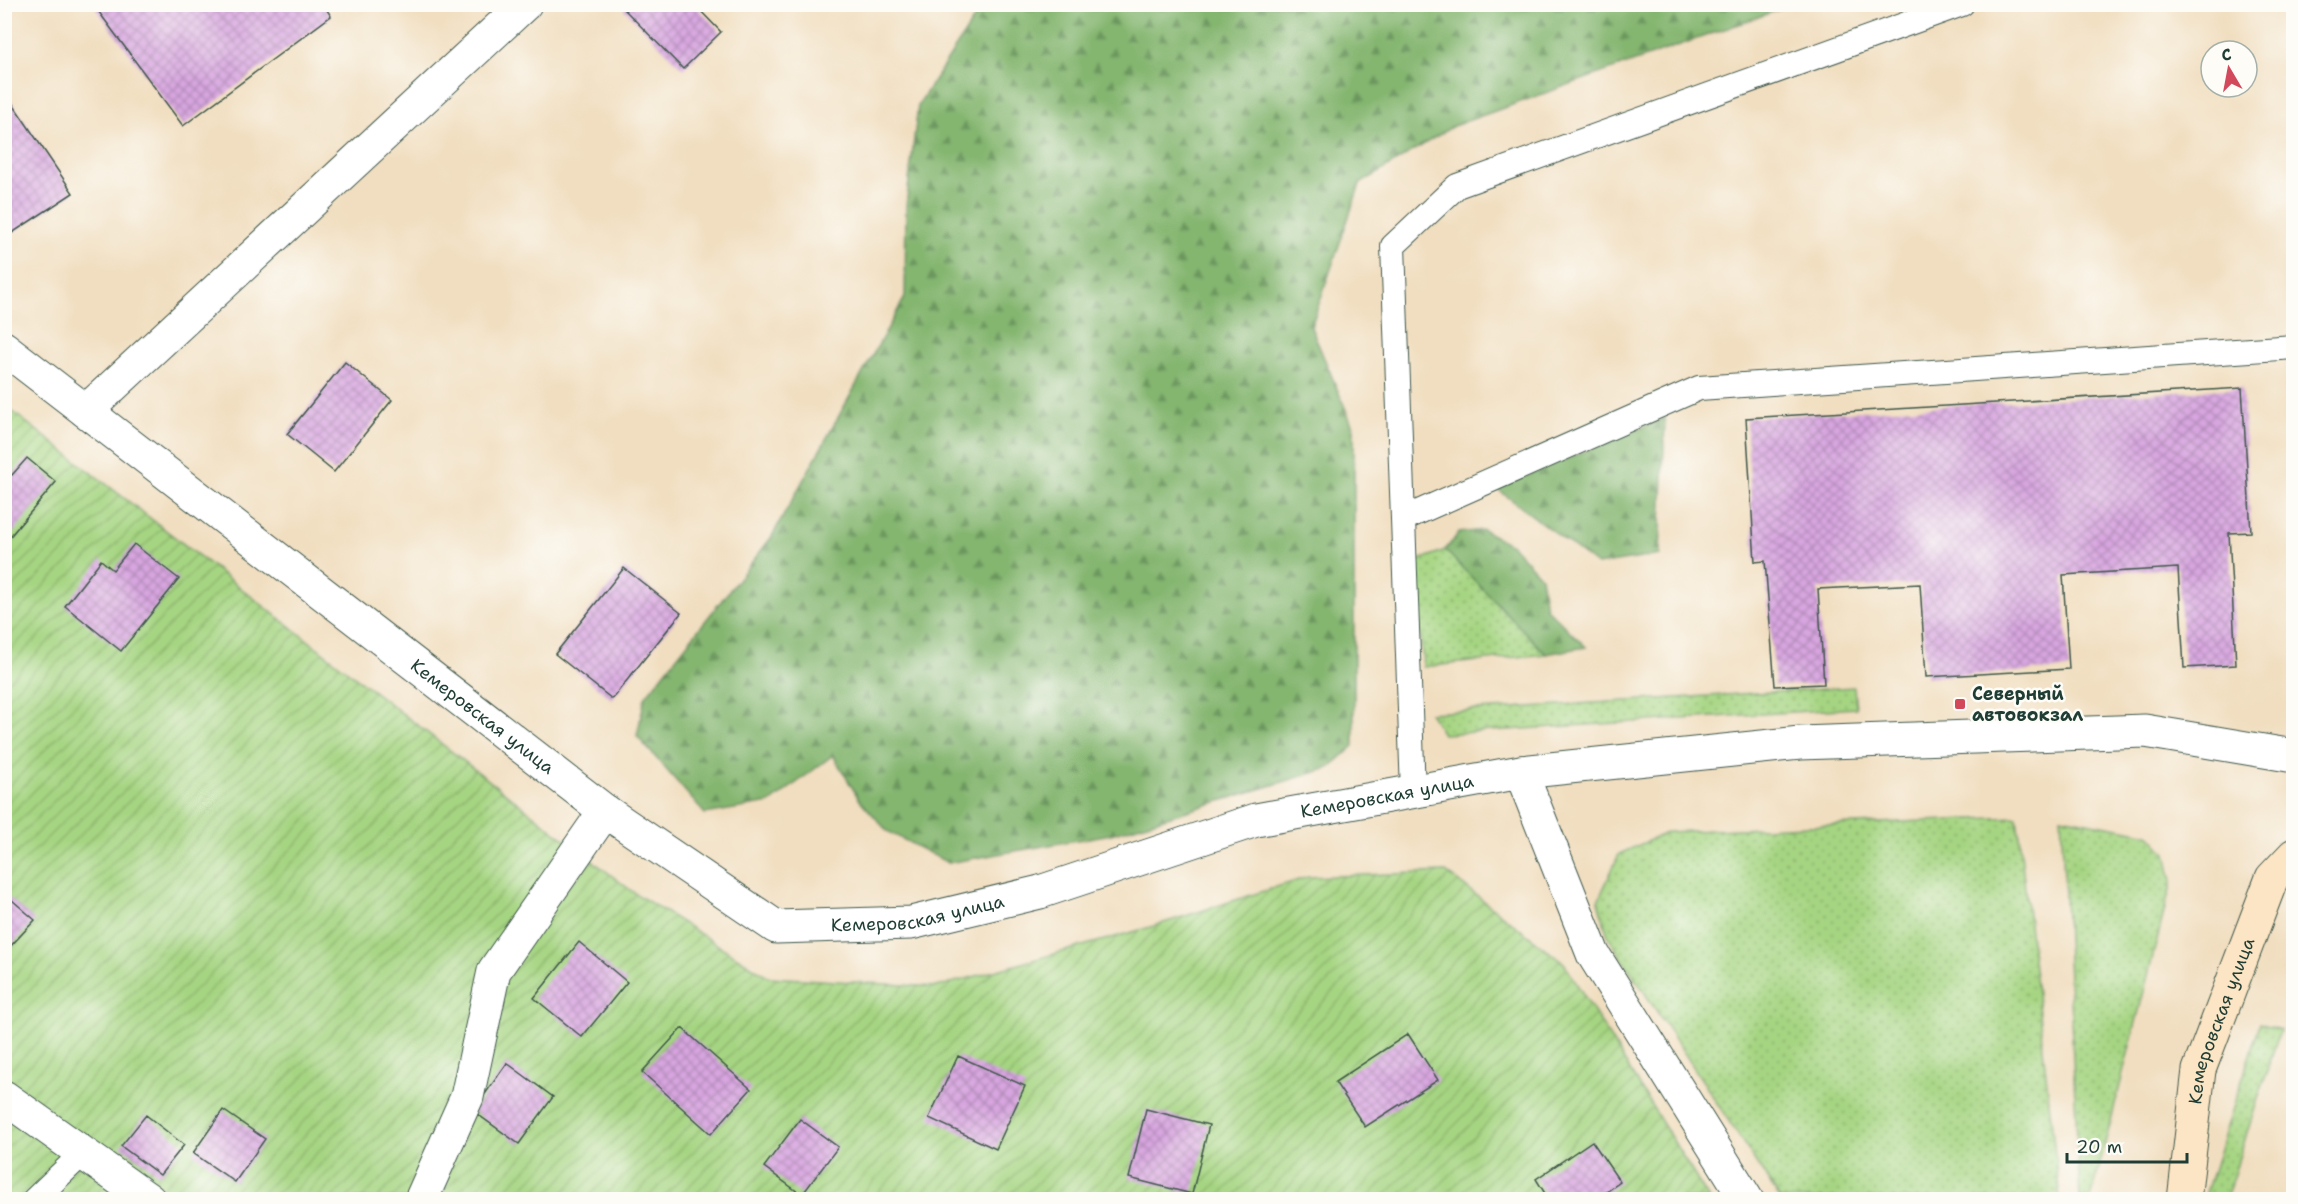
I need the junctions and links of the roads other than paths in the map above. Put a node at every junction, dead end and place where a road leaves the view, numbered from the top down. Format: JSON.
{"nodes":[{"id":1,"x":525,"y":4,"type":"edge"},
{"id":2,"x":1962,"y":4,"type":"edge"},
{"id":3,"x":2294,"y":347,"type":"edge"},
{"id":4,"x":4,"y":348,"type":"edge"},
{"id":5,"x":86,"y":411,"type":"junction"},
{"id":6,"x":1403,"y":519,"type":"junction"},
{"id":7,"x":2294,"y":756,"type":"edge"},
{"id":8,"x":1521,"y":772,"type":"junction"},
{"id":9,"x":1413,"y":792,"type":"junction"},
{"id":10,"x":605,"y":811,"type":"junction"},
{"id":11,"x":2294,"y":855,"type":"edge"},
{"id":12,"x":4,"y":1097,"type":"edge"},
{"id":13,"x":83,"y":1153,"type":"junction"},
{"id":14,"x":34,"y":1200,"type":"edge"},
{"id":15,"x":148,"y":1200,"type":"edge"},
{"id":16,"x":421,"y":1200,"type":"edge"},
{"id":17,"x":1747,"y":1200,"type":"edge"},
{"id":18,"x":2184,"y":1200,"type":"edge"}],
"edges":[{"from":1,"to":5,"type":"street"},
{"from":2,"to":6,"type":"lane"},
{"from":3,"to":6,"type":"lane"},
{"from":4,"to":5,"type":"street","name":"Кемеровская улица"},
{"from":5,"to":10,"type":"street","name":"Кемеровская улица"},
{"from":6,"to":9,"type":"lane"},
{"from":7,"to":8,"type":"street","name":"Кемеровская улица"},
{"from":8,"to":9,"type":"street","name":"Кемеровская улица"},
{"from":8,"to":17,"type":"street"},
{"from":9,"to":10,"type":"street","name":"Кемеровская улица"},
{"from":10,"to":16,"type":"street"},
{"from":11,"to":18,"type":"main road","name":"Кемеровская улица"},
{"from":12,"to":13,"type":"street"},
{"from":13,"to":14,"type":"lane"},
{"from":13,"to":15,"type":"street"}]}
